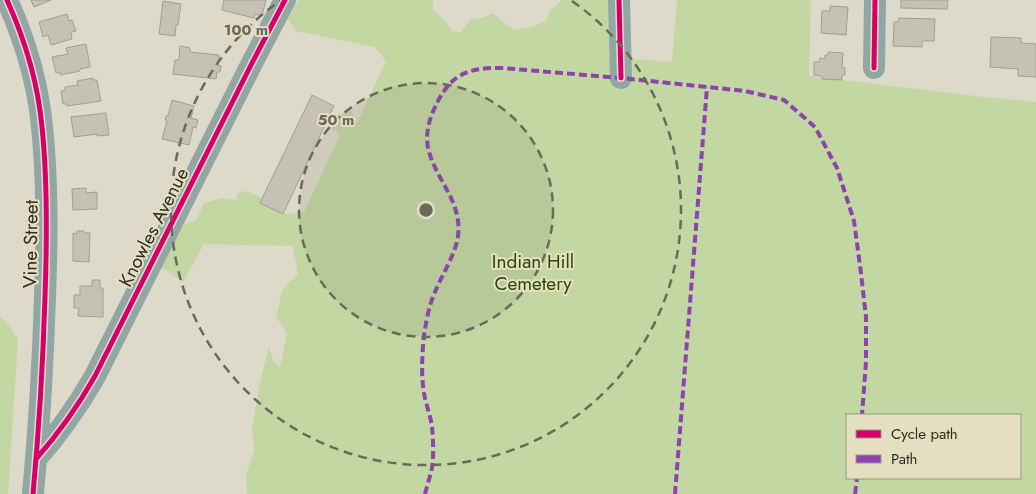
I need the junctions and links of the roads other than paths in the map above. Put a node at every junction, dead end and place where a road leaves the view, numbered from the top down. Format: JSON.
{"nodes":[{"id":1,"x":7,"y":0,"type":"edge"},
{"id":2,"x":285,"y":0,"type":"edge"},
{"id":3,"x":619,"y":0,"type":"edge"},
{"id":4,"x":875,"y":0,"type":"edge"},
{"id":5,"x":874,"y":68,"type":"dead end"},
{"id":6,"x":621,"y":78,"type":"dead end"},
{"id":7,"x":36,"y":459,"type":"junction"},
{"id":8,"x":33,"y":494,"type":"edge"}],
"edges":[{"from":1,"to":7,"type":"street","name":"Vine Street"},
{"from":2,"to":7,"type":"street","name":"Knowles Avenue"},
{"from":3,"to":6,"type":"street"},
{"from":4,"to":5,"type":"street"},
{"from":7,"to":8,"type":"street","name":"Vine Street"}]}
